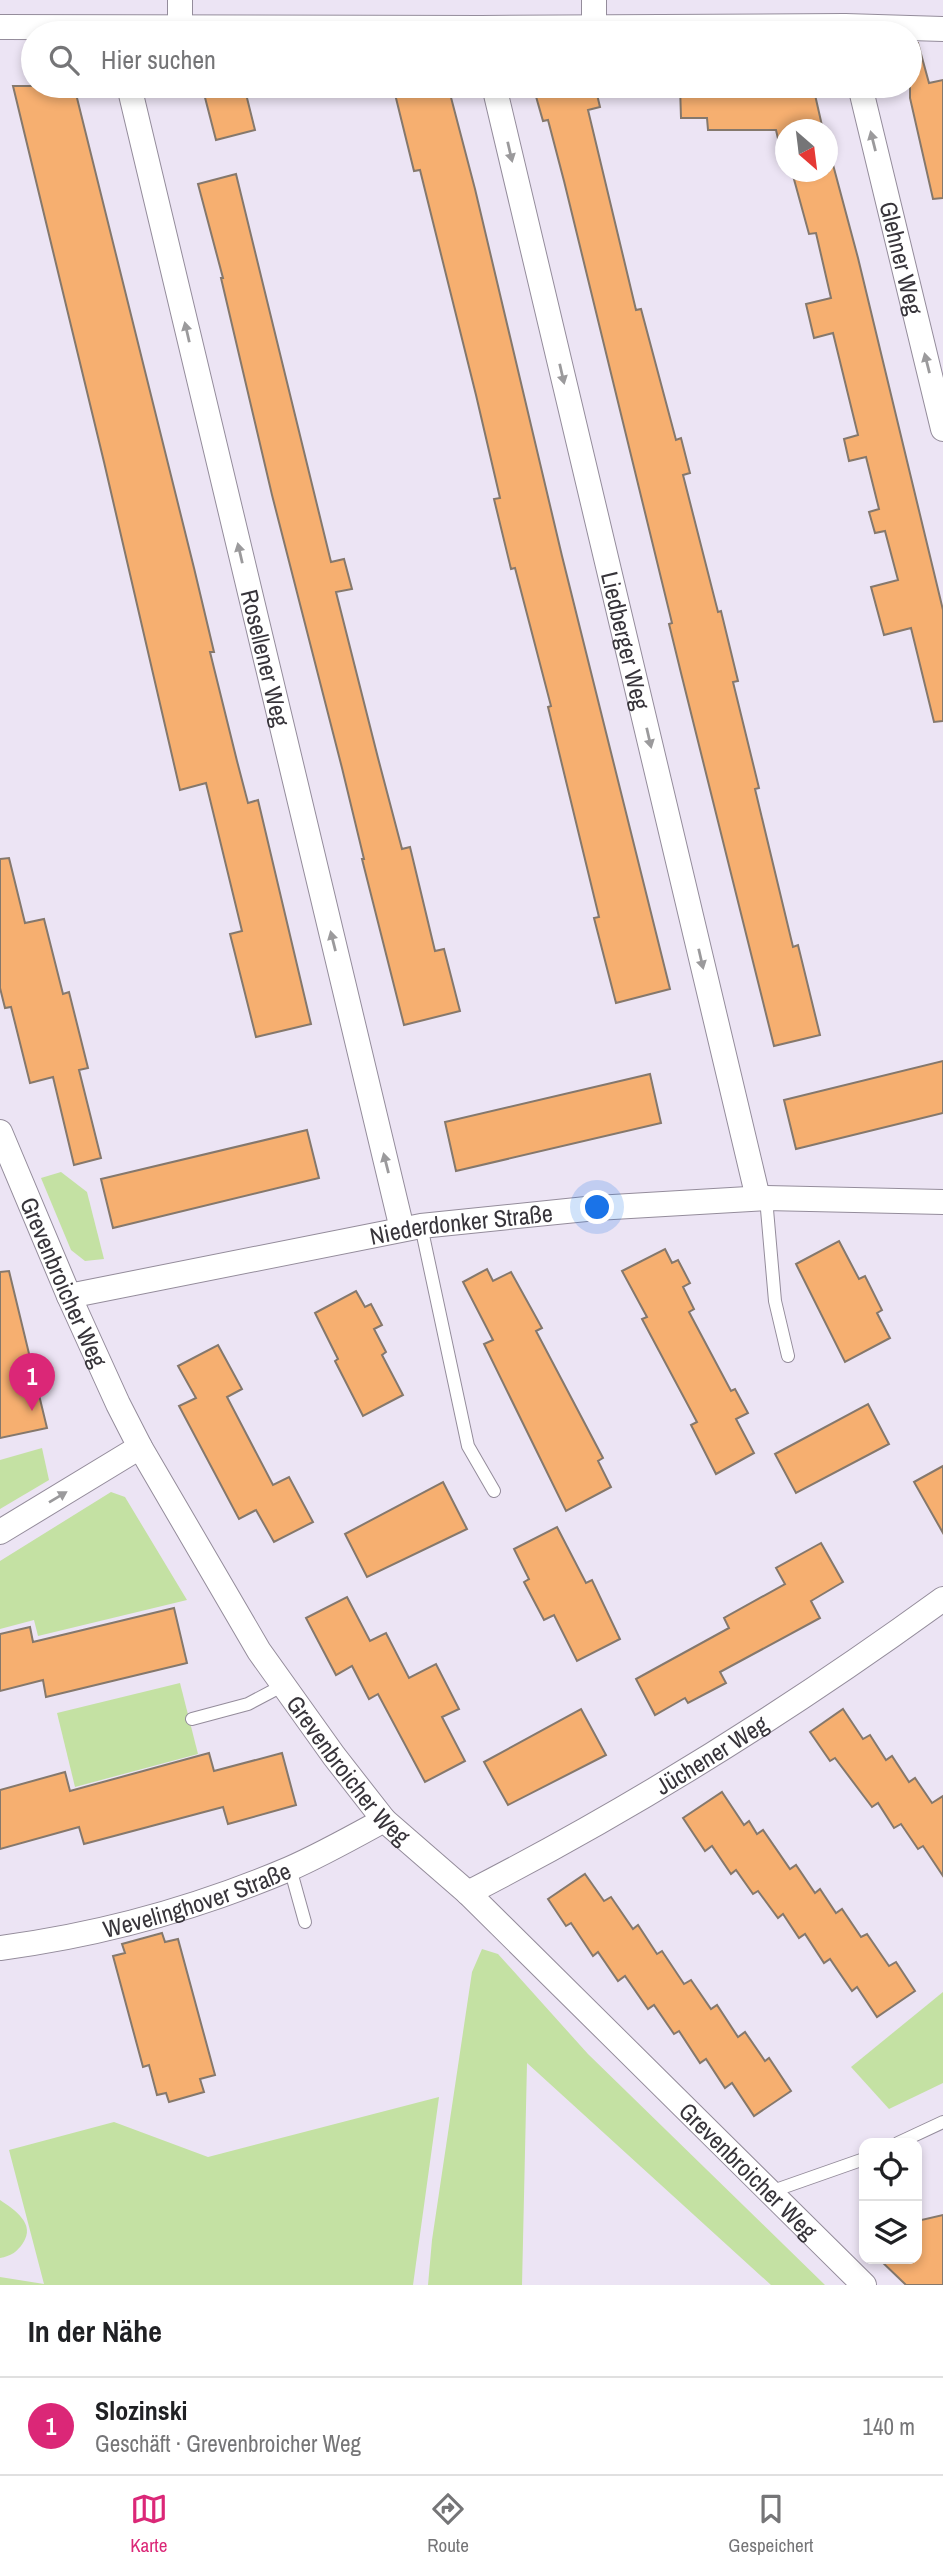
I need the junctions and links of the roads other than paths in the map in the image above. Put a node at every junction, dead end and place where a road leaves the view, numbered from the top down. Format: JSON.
{"nodes":[{"id":1,"x":180,"y":0,"type":"edge"},
{"id":2,"x":594,"y":0,"type":"edge"},
{"id":3,"x":180,"y":21,"type":"edge"},
{"id":4,"x":594,"y":21,"type":"edge"},
{"id":5,"x":0,"y":27,"type":"edge"},
{"id":6,"x":21,"y":28,"type":"edge"},
{"id":7,"x":922,"y":29,"type":"edge"},
{"id":8,"x":943,"y":29,"type":"edge"},
{"id":9,"x":132,"y":98,"type":"edge"},
{"id":10,"x":497,"y":98,"type":"edge"},
{"id":11,"x":863,"y":98,"type":"edge"},
{"id":12,"x":943,"y":429,"type":"edge"},
{"id":13,"x":0,"y":1132,"type":"edge"},
{"id":14,"x":762,"y":1198,"type":"junction"},
{"id":15,"x":943,"y":1202,"type":"edge"},
{"id":16,"x":412,"y":1227,"type":"junction"},
{"id":17,"x":69,"y":1296,"type":"junction"},
{"id":18,"x":788,"y":1356,"type":"dead end"},
{"id":19,"x":140,"y":1447,"type":"junction"},
{"id":20,"x":494,"y":1491,"type":"dead end"},
{"id":21,"x":0,"y":1532,"type":"edge"},
{"id":22,"x":943,"y":1599,"type":"edge"},
{"id":23,"x":282,"y":1686,"type":"junction"},
{"id":24,"x":192,"y":1719,"type":"dead end"},
{"id":25,"x":384,"y":1821,"type":"junction"},
{"id":26,"x":290,"y":1868,"type":"junction"},
{"id":27,"x":468,"y":1893,"type":"junction"},
{"id":28,"x":305,"y":1922,"type":"dead end"},
{"id":29,"x":0,"y":1948,"type":"edge"},
{"id":30,"x":943,"y":2122,"type":"edge"},
{"id":31,"x":909,"y":2138,"type":"edge"},
{"id":32,"x":859,"y":2161,"type":"edge"},
{"id":33,"x":770,"y":2192,"type":"junction"},
{"id":34,"x":864,"y":2285,"type":"edge"}],
"edges":[{"from":1,"to":3,"type":"street"},
{"from":2,"to":4,"type":"street"},
{"from":5,"to":6,"type":"street"},
{"from":7,"to":8,"type":"street"},
{"from":16,"to":9,"type":"street","name":"Rosellener Weg","one_way":true},
{"from":10,"to":14,"type":"street","name":"Liedberger Weg","one_way":true},
{"from":12,"to":11,"type":"street","name":"Glehner Weg","one_way":true},
{"from":13,"to":17,"type":"street","name":"Grevenbroicher Weg"},
{"from":14,"to":15,"type":"street","name":"Niederdonker Straße"},
{"from":14,"to":16,"type":"street","name":"Niederdonker Straße"},
{"from":14,"to":18,"type":"lane"},
{"from":16,"to":17,"type":"street","name":"Niederdonker Straße"},
{"from":16,"to":20,"type":"lane"},
{"from":17,"to":19,"type":"street","name":"Grevenbroicher Weg"},
{"from":21,"to":19,"type":"street","one_way":true},
{"from":19,"to":23,"type":"street","name":"Grevenbroicher Weg"},
{"from":22,"to":27,"type":"street","name":"Jüchener Weg"},
{"from":23,"to":24,"type":"lane"},
{"from":23,"to":25,"type":"street","name":"Grevenbroicher Weg"},
{"from":25,"to":26,"type":"street","name":"Wevelinghover Straße"},
{"from":25,"to":27,"type":"street","name":"Grevenbroicher Weg"},
{"from":26,"to":28,"type":"lane"},
{"from":26,"to":29,"type":"street","name":"Wevelinghover Straße"},
{"from":27,"to":33,"type":"street","name":"Grevenbroicher Weg"},
{"from":30,"to":31,"type":"lane"},
{"from":32,"to":33,"type":"lane"},
{"from":33,"to":34,"type":"street","name":"Grevenbroicher Weg"}]}
